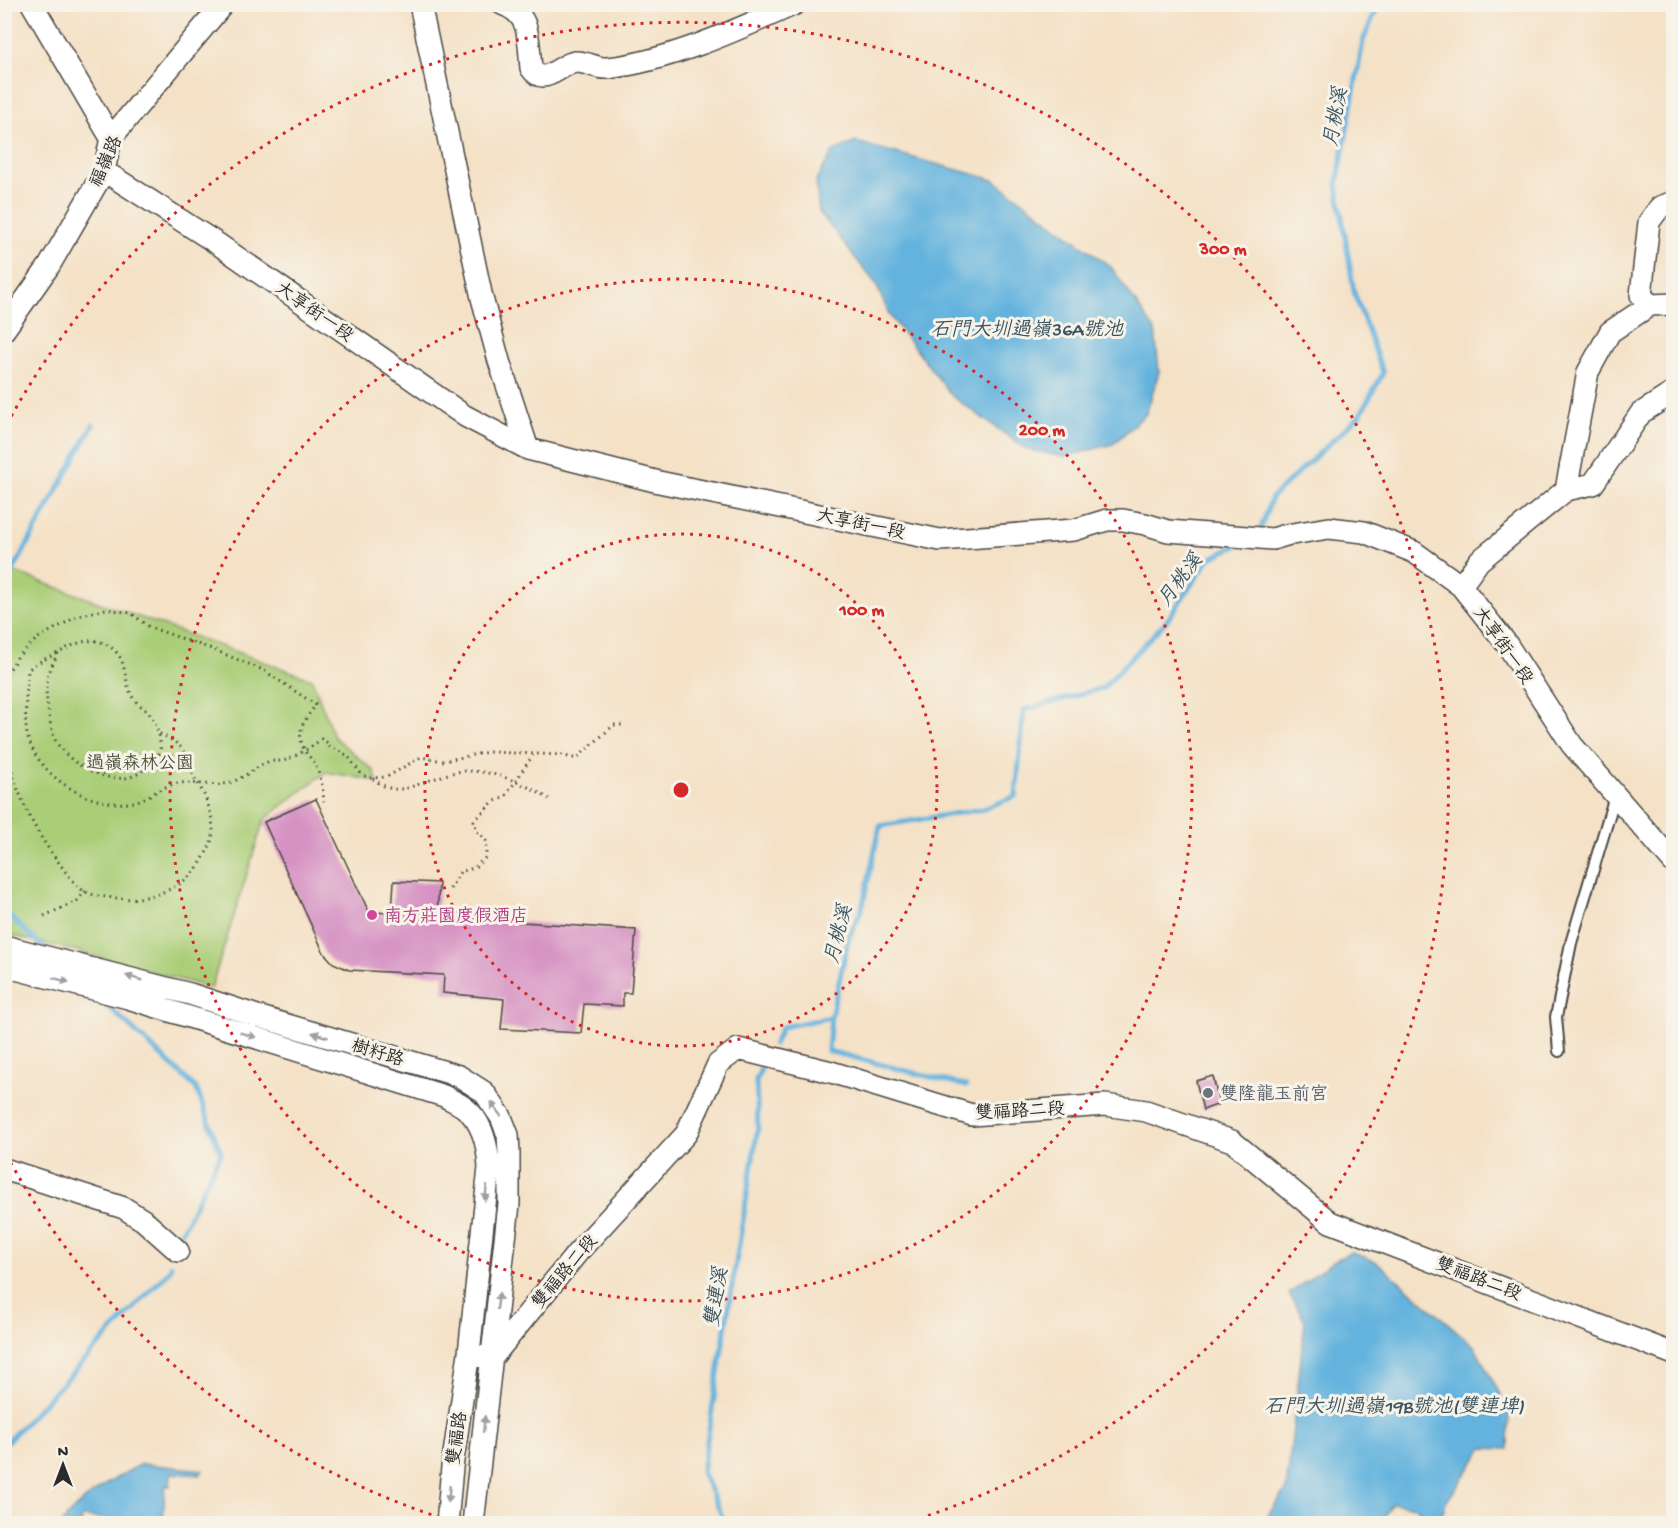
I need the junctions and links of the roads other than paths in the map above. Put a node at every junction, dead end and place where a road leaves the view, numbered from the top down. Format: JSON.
{"nodes":[{"id":1,"x":33,"y":4,"type":"edge"},
{"id":2,"x":223,"y":4,"type":"edge"},
{"id":3,"x":420,"y":4,"type":"edge"},
{"id":4,"x":502,"y":4,"type":"edge"},
{"id":5,"x":795,"y":4,"type":"edge"},
{"id":6,"x":111,"y":138,"type":"junction"},
{"id":7,"x":104,"y":171,"type":"junction"},
{"id":8,"x":1674,"y":201,"type":"edge"},
{"id":9,"x":1674,"y":304,"type":"edge"},
{"id":10,"x":1650,"y":305,"type":"junction"},
{"id":11,"x":4,"y":330,"type":"edge"},
{"id":12,"x":1674,"y":392,"type":"edge"},
{"id":13,"x":528,"y":449,"type":"junction"},
{"id":14,"x":1566,"y":490,"type":"junction"},
{"id":15,"x":1461,"y":586,"type":"junction"},
{"id":16,"x":1615,"y":796,"type":"junction"},
{"id":17,"x":1674,"y":863,"type":"edge"},
{"id":18,"x":4,"y":946,"type":"edge"},
{"id":19,"x":4,"y":966,"type":"edge"},
{"id":20,"x":1559,"y":1052,"type":"dead end"},
{"id":21,"x":4,"y":1169,"type":"edge"},
{"id":22,"x":178,"y":1251,"type":"dead end"},
{"id":23,"x":469,"y":1353,"type":"junction"},
{"id":24,"x":1674,"y":1354,"type":"edge"},
{"id":25,"x":491,"y":1359,"type":"junction"},
{"id":26,"x":447,"y":1524,"type":"edge"},
{"id":27,"x":472,"y":1524,"type":"edge"}],
"edges":[{"from":1,"to":6,"type":"street"},
{"from":2,"to":6,"type":"street","name":"福嶺路"},
{"from":3,"to":13,"type":"street"},
{"from":4,"to":5,"type":"street"},
{"from":6,"to":7,"type":"street","name":"福嶺路"},
{"from":7,"to":11,"type":"street","name":"福嶺路"},
{"from":7,"to":13,"type":"street","name":"大享街一段"},
{"from":8,"to":10,"type":"street"},
{"from":9,"to":10,"type":"street"},
{"from":10,"to":14,"type":"street"},
{"from":12,"to":14,"type":"street"},
{"from":13,"to":15,"type":"street","name":"大享街一段"},
{"from":14,"to":15,"type":"street"},
{"from":15,"to":16,"type":"street","name":"大享街一段"},
{"from":16,"to":17,"type":"street","name":"大享街一段"},
{"from":16,"to":20,"type":"lane"},
{"from":25,"to":18,"type":"street","name":"樹籽路","one_way":true},
{"from":19,"to":23,"type":"street","name":"樹籽路","one_way":true},
{"from":21,"to":22,"type":"street"},
{"from":23,"to":25,"type":"street"},
{"from":23,"to":26,"type":"street","name":"雙福路","one_way":true},
{"from":24,"to":25,"type":"street","name":"雙福路二段"},
{"from":27,"to":25,"type":"street","name":"樹籽路","one_way":true}]}
